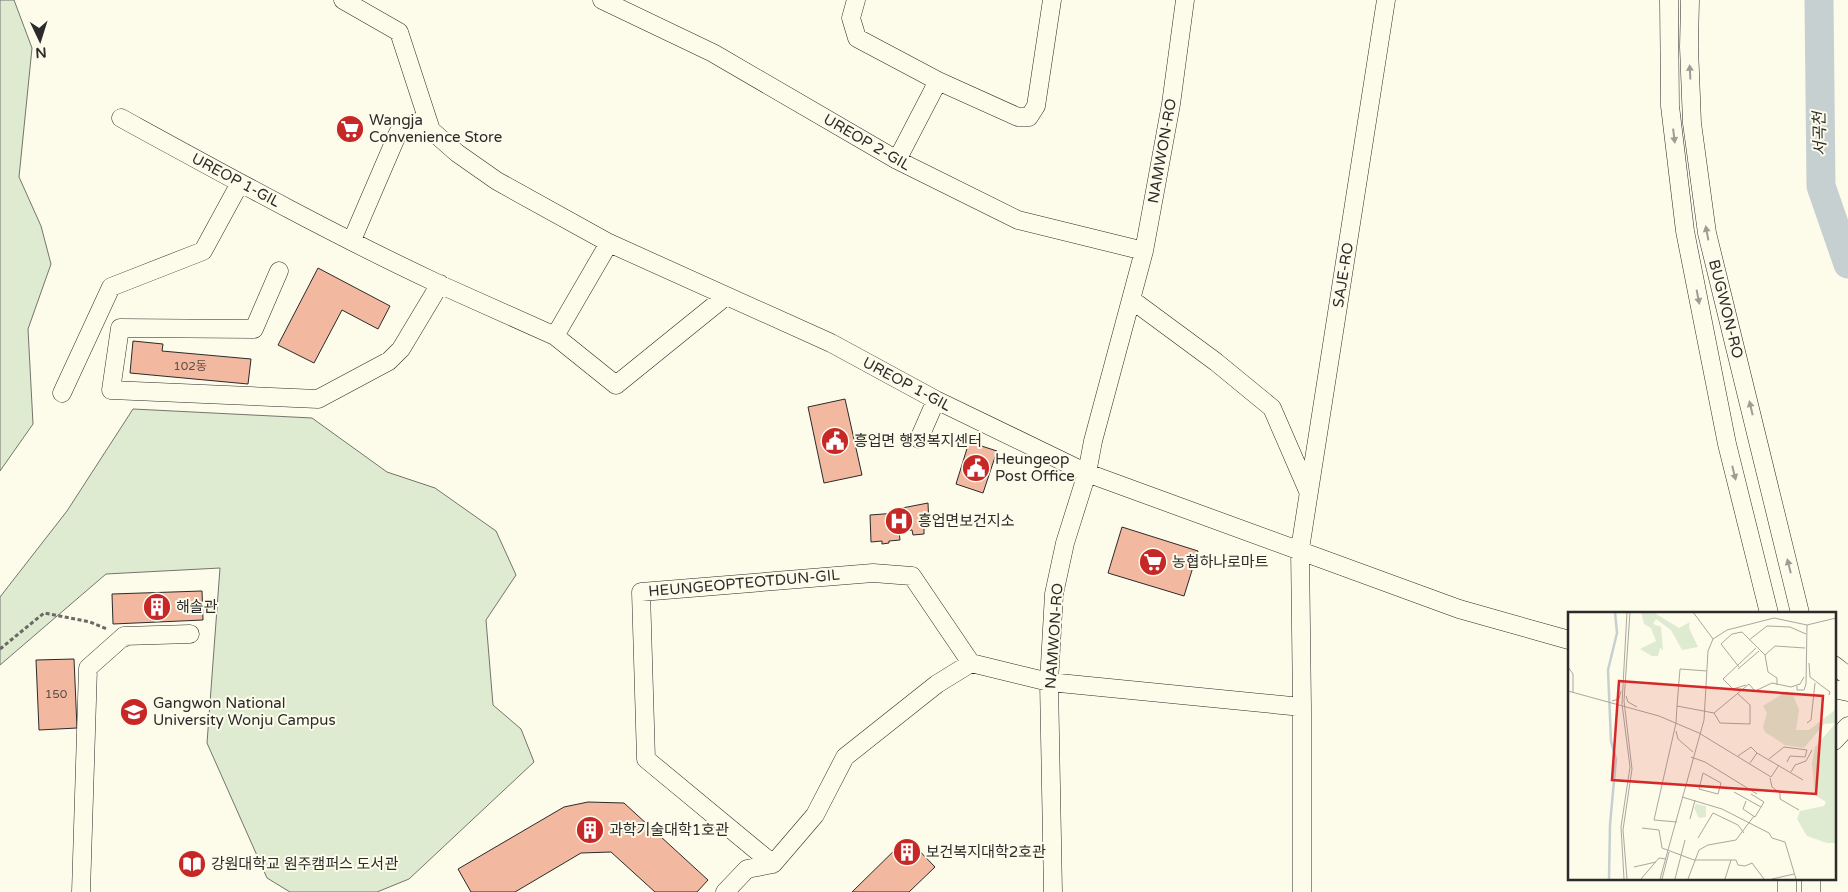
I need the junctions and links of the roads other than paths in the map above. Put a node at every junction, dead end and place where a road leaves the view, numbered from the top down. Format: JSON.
{"nodes":[{"id":1,"x":343,"y":0,"type":"edge"},
{"id":2,"x":602,"y":0,"type":"edge"},
{"id":3,"x":856,"y":0,"type":"edge"},
{"id":4,"x":1052,"y":0,"type":"edge"},
{"id":5,"x":1185,"y":0,"type":"edge"},
{"id":6,"x":1386,"y":0,"type":"edge"},
{"id":7,"x":1669,"y":0,"type":"edge"},
{"id":8,"x":1690,"y":0,"type":"edge"},
{"id":9,"x":938,"y":81,"type":"junction"},
{"id":10,"x":121,"y":118,"type":"dead end"},
{"id":11,"x":431,"y":130,"type":"junction"},
{"id":12,"x":897,"y":160,"type":"junction"},
{"id":13,"x":240,"y":183,"type":"junction"},
{"id":14,"x":352,"y":240,"type":"junction"},
{"id":15,"x":609,"y":243,"type":"junction"},
{"id":16,"x":1144,"y":251,"type":"junction"},
{"id":17,"x":279,"y":271,"type":"dead end"},
{"id":18,"x":440,"y":284,"type":"junction"},
{"id":19,"x":726,"y":296,"type":"junction"},
{"id":20,"x":1132,"y":300,"type":"junction"},
{"id":21,"x":555,"y":336,"type":"junction"},
{"id":22,"x":62,"y":393,"type":"dead end"},
{"id":23,"x":936,"y":400,"type":"junction"},
{"id":24,"x":919,"y":439,"type":"dead end"},
{"id":25,"x":1087,"y":473,"type":"junction"},
{"id":26,"x":1309,"y":492,"type":"junction"},
{"id":27,"x":1748,"y":530,"type":"junction"},
{"id":28,"x":1300,"y":549,"type":"junction"},
{"id":29,"x":1762,"y":612,"type":"edge"},
{"id":30,"x":1769,"y":612,"type":"edge"},
{"id":31,"x":1800,"y":612,"type":"edge"},
{"id":32,"x":190,"y":634,"type":"dead end"},
{"id":33,"x":1568,"y":640,"type":"edge"},
{"id":34,"x":971,"y":663,"type":"junction"},
{"id":35,"x":1049,"y":682,"type":"junction"},
{"id":36,"x":1302,"y":707,"type":"junction"},
{"id":37,"x":773,"y":864,"type":"junction"},
{"id":38,"x":81,"y":892,"type":"edge"},
{"id":39,"x":725,"y":892,"type":"edge"},
{"id":40,"x":1054,"y":892,"type":"edge"},
{"id":41,"x":1302,"y":892,"type":"edge"}],
"edges":[{"from":1,"to":11,"type":"street","name":"UREOP 1-GIL"},
{"from":2,"to":12,"type":"street","name":"UREOP 2-GIL"},
{"from":3,"to":9,"type":"street"},
{"from":4,"to":9,"type":"street"},
{"from":5,"to":16,"type":"street","name":"NAMWON-RO"},
{"from":6,"to":26,"type":"street","name":"SAJE-RO"},
{"from":7,"to":27,"type":"street","name":"BUGWON-RO","one_way":true},
{"from":31,"to":8,"type":"street","name":"BUGWON-RO","one_way":true},
{"from":9,"to":12,"type":"street"},
{"from":10,"to":13,"type":"street","name":"UREOP 1-GIL"},
{"from":11,"to":14,"type":"street"},
{"from":11,"to":15,"type":"street","name":"UREOP 1-GIL"},
{"from":12,"to":16,"type":"street","name":"UREOP 2-GIL"},
{"from":13,"to":14,"type":"street","name":"UREOP 1-GIL"},
{"from":13,"to":22,"type":"street"},
{"from":14,"to":18,"type":"street","name":"UREOP 1-GIL"},
{"from":15,"to":19,"type":"street","name":"UREOP 1-GIL"},
{"from":15,"to":21,"type":"street"},
{"from":16,"to":20,"type":"street","name":"NAMWON-RO"},
{"from":17,"to":18,"type":"street"},
{"from":18,"to":21,"type":"street","name":"UREOP 1-GIL"},
{"from":19,"to":21,"type":"street","name":"UREOP 1-GIL"},
{"from":19,"to":23,"type":"street","name":"UREOP 1-GIL"},
{"from":20,"to":25,"type":"street","name":"NAMWON-RO"},
{"from":20,"to":26,"type":"street"},
{"from":23,"to":24,"type":"street"},
{"from":23,"to":25,"type":"street","name":"UREOP 1-GIL"},
{"from":25,"to":28,"type":"street"},
{"from":25,"to":35,"type":"street","name":"NAMWON-RO"},
{"from":26,"to":28,"type":"street","name":"SAJE-RO"},
{"from":27,"to":29,"type":"street"},
{"from":27,"to":30,"type":"street","name":"BUGWON-RO"},
{"from":28,"to":33,"type":"street"},
{"from":28,"to":36,"type":"street","name":"SAJE-RO"},
{"from":32,"to":38,"type":"street"},
{"from":34,"to":35,"type":"street"},
{"from":34,"to":37,"type":"street"},
{"from":34,"to":37,"type":"street","name":"HEUNGEOPTEOTDUN-GIL"},
{"from":35,"to":36,"type":"street"},
{"from":35,"to":40,"type":"street","name":"NAMWON-RO"},
{"from":36,"to":41,"type":"street","name":"SAJE-RO"},
{"from":37,"to":39,"type":"street"}]}
